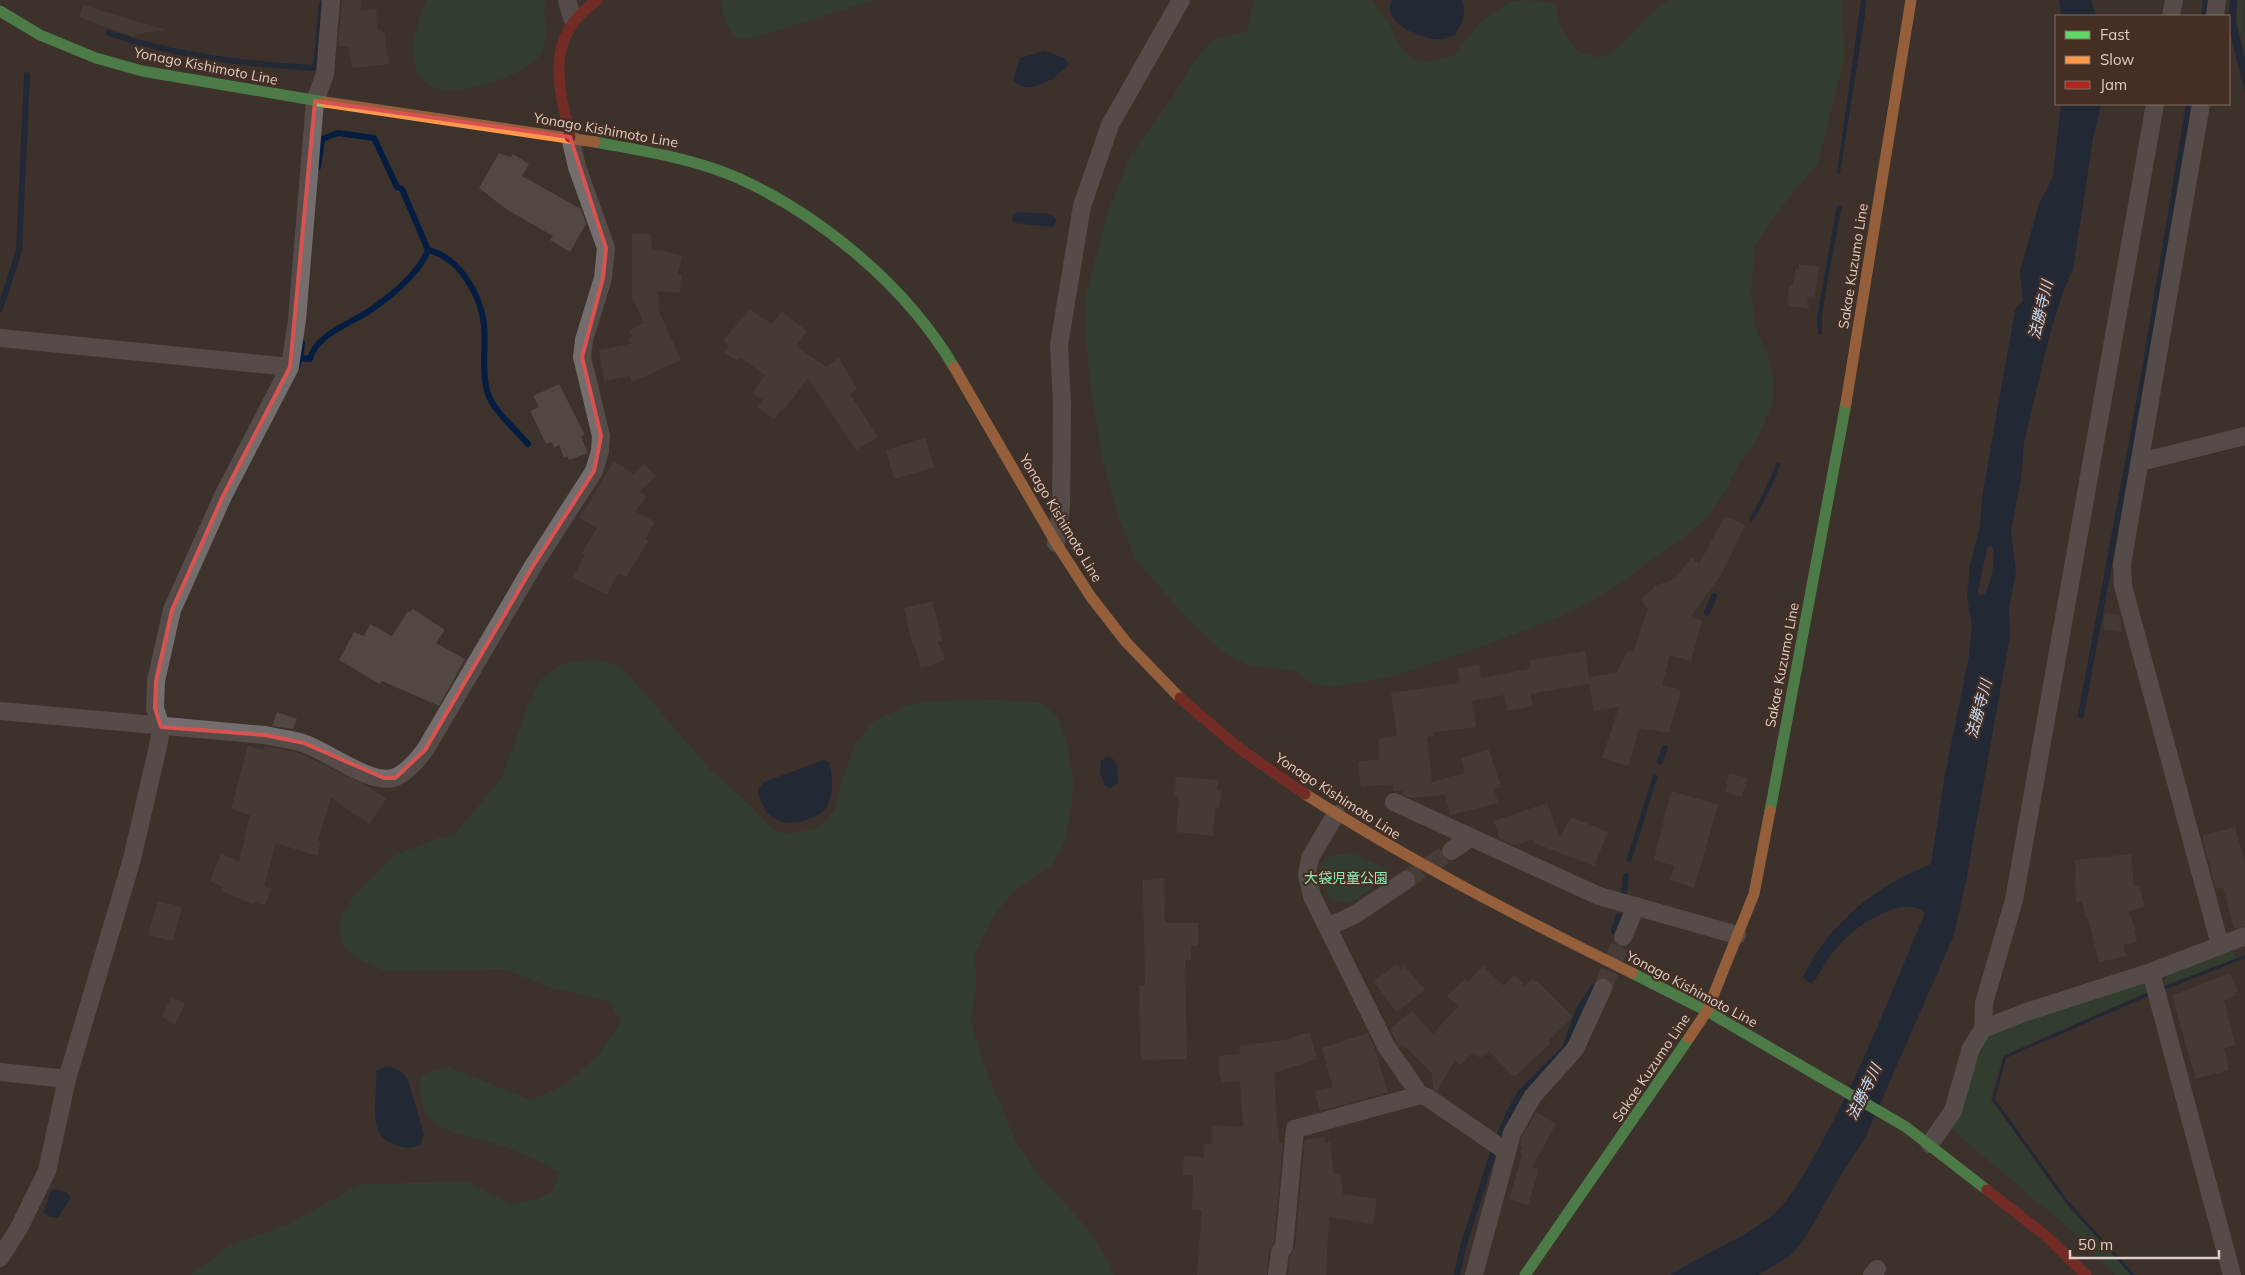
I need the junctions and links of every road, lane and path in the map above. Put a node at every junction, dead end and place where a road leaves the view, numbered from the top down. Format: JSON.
{"nodes":[{"id":1,"x":3,"y":0,"type":"edge"},
{"id":2,"x":331,"y":0,"type":"edge"},
{"id":3,"x":567,"y":0,"type":"edge"},
{"id":4,"x":597,"y":0,"type":"edge"},
{"id":5,"x":1181,"y":0,"type":"edge"},
{"id":6,"x":1911,"y":0,"type":"edge"},
{"id":7,"x":2174,"y":0,"type":"edge"},
{"id":8,"x":2217,"y":0,"type":"edge"},
{"id":9,"x":0,"y":9,"type":"edge"},
{"id":10,"x":2171,"y":15,"type":"edge"},
{"id":11,"x":2214,"y":15,"type":"edge"},
{"id":12,"x":572,"y":18,"type":"junction"},
{"id":13,"x":315,"y":101,"type":"junction"},
{"id":14,"x":2155,"y":105,"type":"edge"},
{"id":15,"x":2200,"y":105,"type":"edge"},
{"id":16,"x":570,"y":137,"type":"junction"},
{"id":17,"x":0,"y":338,"type":"edge"},
{"id":18,"x":290,"y":367,"type":"junction"},
{"id":19,"x":2245,"y":436,"type":"edge"},
{"id":20,"x":2140,"y":462,"type":"junction"},
{"id":21,"x":1056,"y":543,"type":"junction"},
{"id":22,"x":0,"y":711,"type":"edge"},
{"id":23,"x":161,"y":727,"type":"junction"},
{"id":24,"x":1394,"y":802,"type":"dead end"},
{"id":25,"x":1336,"y":814,"type":"junction"},
{"id":26,"x":1470,"y":838,"type":"junction"},
{"id":27,"x":1451,"y":851,"type":"tunnel mouth"},
{"id":28,"x":1406,"y":880,"type":"tunnel mouth"},
{"id":29,"x":1636,"y":906,"type":"junction"},
{"id":30,"x":1328,"y":927,"type":"junction"},
{"id":31,"x":1737,"y":935,"type":"junction"},
{"id":32,"x":2245,"y":936,"type":"edge"},
{"id":33,"x":1623,"y":937,"type":"tunnel mouth"},
{"id":34,"x":2220,"y":945,"type":"junction"},
{"id":35,"x":2154,"y":984,"type":"junction"},
{"id":36,"x":1603,"y":988,"type":"tunnel mouth"},
{"id":37,"x":1707,"y":1011,"type":"junction"},
{"id":38,"x":1983,"y":1029,"type":"junction"},
{"id":39,"x":0,"y":1072,"type":"edge"},
{"id":40,"x":67,"y":1079,"type":"junction"},
{"id":41,"x":1420,"y":1095,"type":"junction"},
{"id":42,"x":1930,"y":1144,"type":"junction"},
{"id":43,"x":1500,"y":1148,"type":"junction"},
{"id":44,"x":0,"y":1258,"type":"edge"},
{"id":45,"x":1276,"y":1275,"type":"edge"},
{"id":46,"x":1474,"y":1275,"type":"edge"},
{"id":47,"x":1525,"y":1275,"type":"edge"},
{"id":48,"x":2086,"y":1275,"type":"edge"},
{"id":49,"x":2232,"y":1275,"type":"edge"}],
"edges":[{"from":1,"to":9,"type":"street"},
{"from":2,"to":13,"type":"street"},
{"from":3,"to":12,"type":"street"},
{"from":4,"to":12,"type":"main road"},
{"from":5,"to":21,"type":"street"},
{"from":6,"to":31,"type":"main road","name":"Sakae Kuzumo Line"},
{"from":7,"to":10,"type":"street"},
{"from":8,"to":11,"type":"street"},
{"from":9,"to":13,"type":"main road","name":"Yonago Kishimoto Line"},
{"from":12,"to":16,"type":"main road"},
{"from":13,"to":16,"type":"main road","name":"Yonago Kishimoto Line"},
{"from":13,"to":18,"type":"street"},
{"from":14,"to":38,"type":"street"},
{"from":15,"to":20,"type":"street"},
{"from":16,"to":21,"type":"main road","name":"Yonago Kishimoto Line"},
{"from":16,"to":23,"type":"street"},
{"from":17,"to":18,"type":"street"},
{"from":18,"to":23,"type":"street"},
{"from":19,"to":20,"type":"street"},
{"from":20,"to":34,"type":"street"},
{"from":21,"to":25,"type":"main road","name":"Yonago Kishimoto Line"},
{"from":22,"to":23,"type":"street"},
{"from":23,"to":40,"type":"street"},
{"from":24,"to":26,"type":"street"},
{"from":25,"to":30,"type":"street"},
{"from":25,"to":37,"type":"main road","name":"Yonago Kishimoto Line"},
{"from":26,"to":27,"type":"street"},
{"from":26,"to":29,"type":"street"},
{"from":28,"to":30,"type":"street"},
{"from":29,"to":31,"type":"street"},
{"from":29,"to":33,"type":"street"},
{"from":30,"to":41,"type":"street"},
{"from":31,"to":37,"type":"main road","name":"Sakae Kuzumo Line"},
{"from":32,"to":34,"type":"street"},
{"from":34,"to":35,"type":"street"},
{"from":35,"to":38,"type":"street"},
{"from":35,"to":49,"type":"street"},
{"from":36,"to":43,"type":"street"},
{"from":37,"to":42,"type":"main road","name":"Yonago Kishimoto Line"},
{"from":37,"to":47,"type":"main road","name":"Sakae Kuzumo Line"},
{"from":38,"to":42,"type":"street"},
{"from":39,"to":40,"type":"street"},
{"from":40,"to":44,"type":"street"},
{"from":41,"to":43,"type":"street"},
{"from":41,"to":45,"type":"street"},
{"from":42,"to":48,"type":"main road","name":"Yonago Kishimoto Line"},
{"from":43,"to":46,"type":"street"}]}
